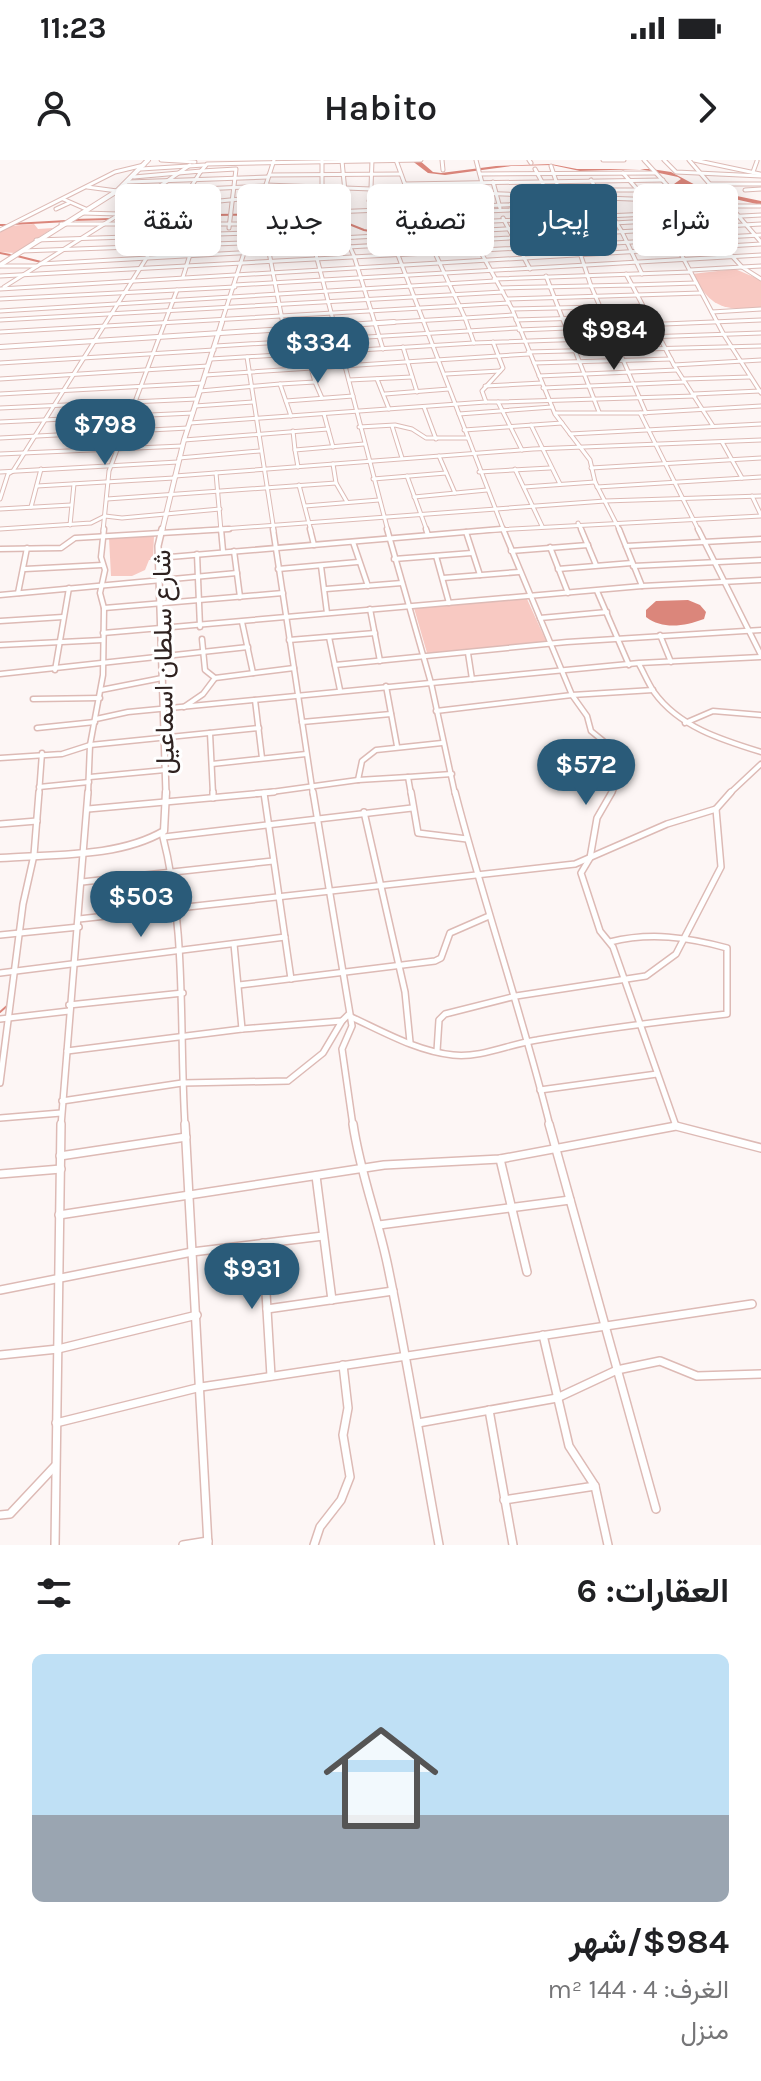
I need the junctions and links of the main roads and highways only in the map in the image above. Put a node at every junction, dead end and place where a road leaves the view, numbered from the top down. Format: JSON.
{"nodes":[{"id":1,"x":145,"y":165,"type":"edge"},
{"id":2,"x":0,"y":265,"type":"edge"}],
"edges":[{"from":1,"to":2,"type":"main road"}]}
